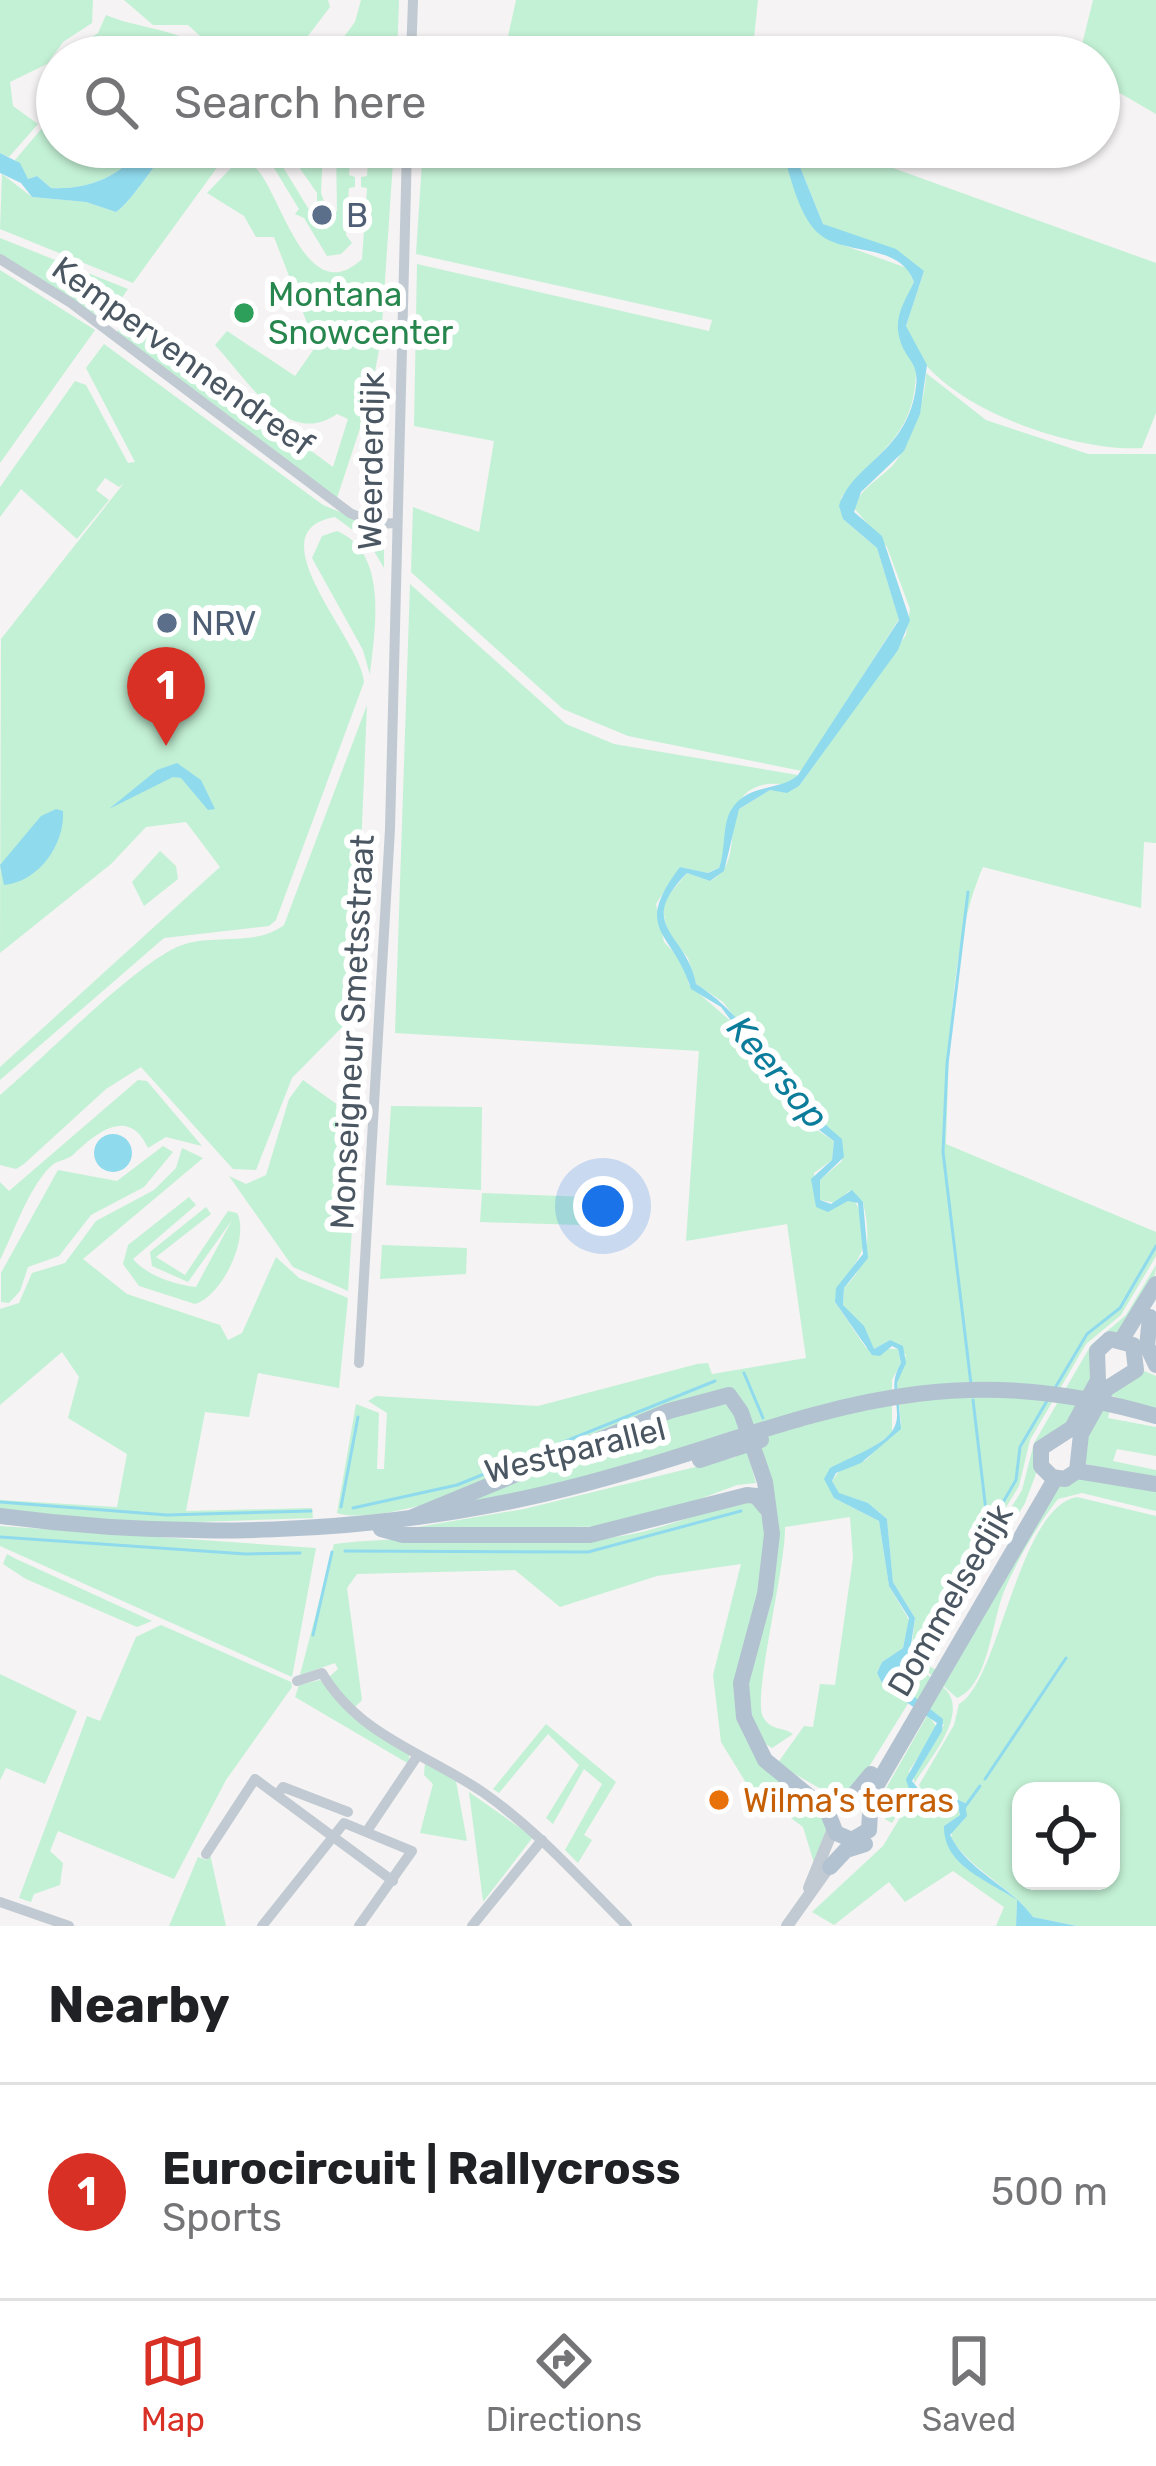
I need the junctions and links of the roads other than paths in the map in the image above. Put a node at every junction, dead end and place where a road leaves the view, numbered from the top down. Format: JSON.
{"nodes":[{"id":1,"x":413,"y":0,"type":"edge"},
{"id":2,"x":412,"y":36,"type":"edge"},
{"id":3,"x":406,"y":168,"type":"edge"},
{"id":4,"x":0,"y":259,"type":"edge"},
{"id":5,"x":397,"y":523,"type":"junction"},
{"id":6,"x":394,"y":703,"type":"joint"},
{"id":7,"x":1156,"y":1284,"type":"edge"},
{"id":8,"x":1153,"y":1312,"type":"edge"},
{"id":9,"x":1141,"y":1357,"type":"edge"},
{"id":10,"x":358,"y":1363,"type":"dead end"},
{"id":11,"x":1156,"y":1420,"type":"edge"},
{"id":12,"x":725,"y":1446,"type":"junction"},
{"id":13,"x":1077,"y":1472,"type":"junction"},
{"id":14,"x":1050,"y":1475,"type":"junction"},
{"id":15,"x":1156,"y":1484,"type":"edge"},
{"id":16,"x":768,"y":1510,"type":"junction"},
{"id":17,"x":412,"y":1517,"type":"junction"},
{"id":18,"x":0,"y":1520,"type":"edge"},
{"id":19,"x":381,"y":1529,"type":"junction"},
{"id":20,"x":327,"y":1530,"type":"junction"},
{"id":21,"x":297,"y":1681,"type":"dead end"},
{"id":22,"x":893,"y":1753,"type":"junction"},
{"id":23,"x":416,"y":1758,"type":"junction"},
{"id":24,"x":278,"y":1794,"type":"junction"},
{"id":25,"x":869,"y":1807,"type":"junction"},
{"id":26,"x":348,"y":1811,"type":"dead end"},
{"id":27,"x":843,"y":1822,"type":"junction"},
{"id":28,"x":367,"y":1831,"type":"junction"},
{"id":29,"x":332,"y":1835,"type":"junction"},
{"id":30,"x":542,"y":1840,"type":"junction"},
{"id":31,"x":206,"y":1854,"type":"dead end"},
{"id":32,"x":830,"y":1867,"type":"joint"},
{"id":33,"x":393,"y":1881,"type":"junction"},
{"id":34,"x":809,"y":1889,"type":"junction"},
{"id":35,"x":0,"y":1902,"type":"edge"},
{"id":36,"x":69,"y":1926,"type":"edge"},
{"id":37,"x":262,"y":1926,"type":"edge"},
{"id":38,"x":359,"y":1926,"type":"edge"},
{"id":39,"x":472,"y":1926,"type":"edge"},
{"id":40,"x":627,"y":1926,"type":"edge"},
{"id":41,"x":787,"y":1926,"type":"edge"}],
"edges":[{"from":1,"to":2,"type":"street"},
{"from":3,"to":5,"type":"street","name":"Weerderdijk"},
{"from":4,"to":5,"type":"street","name":"Kempervennendreef"},
{"from":5,"to":6,"type":"street","name":"Weerderdijk"},
{"from":6,"to":10,"type":"street","name":"Monseigneur Smetsstraat"},
{"from":7,"to":9,"type":"main road"},
{"from":8,"to":9,"type":"main road"},
{"from":8,"to":9,"type":"main road"},
{"from":9,"to":13,"type":"main road"},
{"from":9,"to":14,"type":"main road","name":"Dommelsedijk"},
{"from":11,"to":12,"type":"main road","name":"Westparallel"},
{"from":12,"to":17,"type":"main road","name":"Westparallel"},
{"from":12,"to":19,"type":"main road","name":"Westparallel"},
{"from":13,"to":14,"type":"main road"},
{"from":13,"to":15,"type":"main road"},
{"from":14,"to":22,"type":"main road","name":"Dommelsedijk"},
{"from":16,"to":17,"type":"main road"},
{"from":16,"to":19,"type":"main road"},
{"from":16,"to":27,"type":"main road"},
{"from":17,"to":20,"type":"main road","name":"Westparallel"},
{"from":18,"to":20,"type":"main road","name":"Westparallel"},
{"from":19,"to":20,"type":"main road","name":"Westparallel"},
{"from":21,"to":23,"type":"street"},
{"from":22,"to":25,"type":"main road"},
{"from":22,"to":27,"type":"main road"},
{"from":22,"to":27,"type":"main road"},
{"from":23,"to":28,"type":"street"},
{"from":23,"to":30,"type":"street"},
{"from":24,"to":26,"type":"street"},
{"from":24,"to":29,"type":"street"},
{"from":24,"to":31,"type":"street"},
{"from":25,"to":27,"type":"main road"},
{"from":25,"to":27,"type":"main road"},
{"from":27,"to":32,"type":"main road"},
{"from":27,"to":34,"type":"street"},
{"from":28,"to":29,"type":"street"},
{"from":28,"to":33,"type":"street"},
{"from":29,"to":33,"type":"street"},
{"from":29,"to":37,"type":"street"},
{"from":30,"to":39,"type":"street"},
{"from":30,"to":40,"type":"street"},
{"from":32,"to":34,"type":"street"},
{"from":33,"to":38,"type":"street"},
{"from":34,"to":41,"type":"street"},
{"from":35,"to":36,"type":"street"}]}
